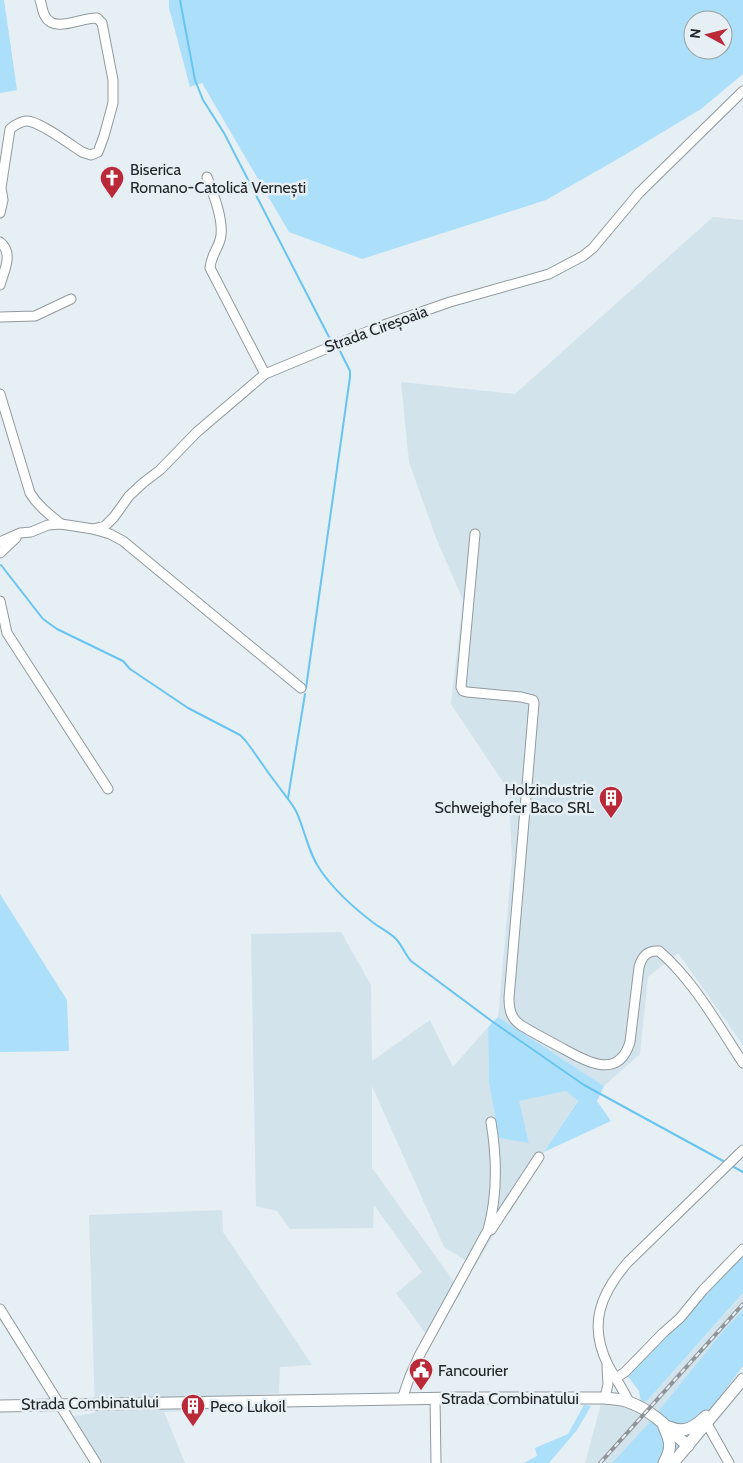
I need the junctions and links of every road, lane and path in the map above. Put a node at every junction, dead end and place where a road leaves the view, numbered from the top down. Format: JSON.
{"nodes":[{"id":1,"x":40,"y":0,"type":"edge"},
{"id":2,"x":743,"y":91,"type":"edge"},
{"id":3,"x":207,"y":177,"type":"dead end"},
{"id":4,"x":0,"y":213,"type":"edge"},
{"id":5,"x":0,"y":242,"type":"edge"},
{"id":6,"x":0,"y":285,"type":"edge"},
{"id":7,"x":72,"y":299,"type":"dead end"},
{"id":8,"x":0,"y":317,"type":"edge"},
{"id":9,"x":265,"y":374,"type":"junction"},
{"id":10,"x":0,"y":394,"type":"edge"},
{"id":11,"x":61,"y":524,"type":"junction"},
{"id":12,"x":93,"y":529,"type":"junction"},
{"id":13,"x":20,"y":533,"type":"junction"},
{"id":14,"x":475,"y":534,"type":"dead end"},
{"id":15,"x":0,"y":542,"type":"edge"},
{"id":16,"x":0,"y":553,"type":"edge"},
{"id":17,"x":0,"y":601,"type":"edge"},
{"id":18,"x":301,"y":688,"type":"dead end"},
{"id":19,"x":108,"y":789,"type":"dead end"},
{"id":20,"x":743,"y":1063,"type":"edge"},
{"id":21,"x":491,"y":1122,"type":"dead end"},
{"id":22,"x":743,"y":1150,"type":"edge"},
{"id":23,"x":539,"y":1158,"type":"dead end"},
{"id":24,"x":484,"y":1240,"type":"junction"},
{"id":25,"x":743,"y":1249,"type":"edge"},
{"id":26,"x":0,"y":1309,"type":"edge"},
{"id":27,"x":607,"y":1362,"type":"junction"},
{"id":28,"x":616,"y":1378,"type":"junction"},
{"id":29,"x":743,"y":1378,"type":"edge"},
{"id":30,"x":435,"y":1398,"type":"junction"},
{"id":31,"x":605,"y":1398,"type":"junction"},
{"id":32,"x":402,"y":1399,"type":"junction"},
{"id":33,"x":629,"y":1402,"type":"junction"},
{"id":34,"x":59,"y":1403,"type":"junction"},
{"id":35,"x":0,"y":1406,"type":"edge"},
{"id":36,"x":662,"y":1423,"type":"junction"},
{"id":37,"x":706,"y":1424,"type":"junction"},
{"id":38,"x":688,"y":1446,"type":"junction"},
{"id":39,"x":96,"y":1463,"type":"edge"},
{"id":40,"x":436,"y":1463,"type":"edge"},
{"id":41,"x":664,"y":1463,"type":"edge"},
{"id":42,"x":673,"y":1463,"type":"edge"},
{"id":43,"x":729,"y":1463,"type":"edge"}],
"edges":[{"from":1,"to":4,"type":"street"},
{"from":2,"to":9,"type":"street","name":"Strada Cireșoaia"},
{"from":3,"to":9,"type":"street"},
{"from":5,"to":6,"type":"street"},
{"from":7,"to":8,"type":"street"},
{"from":9,"to":12,"type":"street","name":"Strada Cireșoaia"},
{"from":10,"to":11,"type":"street"},
{"from":11,"to":12,"type":"street"},
{"from":11,"to":13,"type":"street"},
{"from":12,"to":18,"type":"street"},
{"from":13,"to":15,"type":"street"},
{"from":13,"to":16,"type":"street"},
{"from":14,"to":20,"type":"street"},
{"from":17,"to":19,"type":"street"},
{"from":21,"to":24,"type":"street"},
{"from":22,"to":27,"type":"street"},
{"from":23,"to":24,"type":"street"},
{"from":24,"to":32,"type":"street"},
{"from":25,"to":28,"type":"street"},
{"from":26,"to":34,"type":"street"},
{"from":27,"to":28,"type":"street"},
{"from":27,"to":31,"type":"street"},
{"from":28,"to":33,"type":"street"},
{"from":29,"to":36,"type":"main road"},
{"from":29,"to":37,"type":"main road"},
{"from":30,"to":31,"type":"main road","name":"Strada Combinatului"},
{"from":30,"to":32,"type":"main road","name":"Strada Combinatului"},
{"from":30,"to":40,"type":"street"},
{"from":31,"to":33,"type":"main road","name":"Strada Combinatului"},
{"from":32,"to":34,"type":"main road","name":"Strada Combinatului"},
{"from":33,"to":36,"type":"main road","name":"Strada Combinatului"},
{"from":34,"to":35,"type":"main road","name":"Strada Combinatului"},
{"from":34,"to":39,"type":"street"},
{"from":36,"to":38,"type":"main road","name":"Strada Combinatului"},
{"from":36,"to":41,"type":"main road"},
{"from":37,"to":38,"type":"main road"},
{"from":37,"to":43,"type":"street"},
{"from":38,"to":42,"type":"main road"}]}
